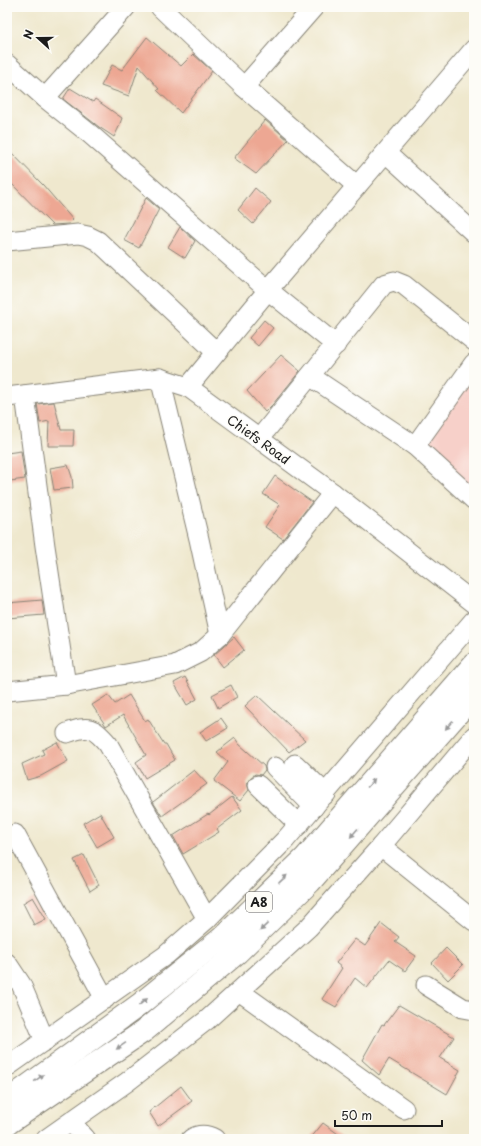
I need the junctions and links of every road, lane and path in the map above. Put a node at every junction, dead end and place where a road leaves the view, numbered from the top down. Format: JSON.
{"nodes":[{"id":1,"x":126,"y":7,"type":"edge"},
{"id":2,"x":160,"y":7,"type":"edge"},
{"id":3,"x":314,"y":7,"type":"edge"},
{"id":4,"x":474,"y":49,"type":"edge"},
{"id":5,"x":7,"y":64,"type":"edge"},
{"id":6,"x":244,"y":87,"type":"junction"},
{"id":7,"x":45,"y":98,"type":"junction"},
{"id":8,"x":386,"y":153,"type":"junction"},
{"id":9,"x":357,"y":186,"type":"junction"},
{"id":10,"x":474,"y":233,"type":"edge"},
{"id":11,"x":7,"y":241,"type":"edge"},
{"id":12,"x":268,"y":290,"type":"junction"},
{"id":13,"x":474,"y":341,"type":"edge"},
{"id":14,"x":336,"y":344,"type":"junction"},
{"id":15,"x":216,"y":352,"type":"junction"},
{"id":16,"x":474,"y":363,"type":"edge"},
{"id":17,"x":310,"y":376,"type":"junction"},
{"id":18,"x":160,"y":378,"type":"junction"},
{"id":19,"x":188,"y":387,"type":"junction"},
{"id":20,"x":16,"y":396,"type":"edge"},
{"id":21,"x":259,"y":439,"type":"junction"},
{"id":22,"x":415,"y":446,"type":"junction"},
{"id":23,"x":333,"y":493,"type":"junction"},
{"id":24,"x":474,"y":500,"type":"edge"},
{"id":25,"x":474,"y":603,"type":"edge"},
{"id":26,"x":474,"y":620,"type":"edge"},
{"id":27,"x":220,"y":635,"type":"junction"},
{"id":28,"x":474,"y":664,"type":"edge"},
{"id":29,"x":66,"y":685,"type":"junction"},
{"id":30,"x":7,"y":691,"type":"edge"},
{"id":31,"x":474,"y":695,"type":"edge"},
{"id":32,"x":67,"y":734,"type":"dead end"},
{"id":33,"x":474,"y":736,"type":"edge"},
{"id":34,"x":295,"y":764,"type":"dead end"},
{"id":35,"x":275,"y":767,"type":"dead end"},
{"id":36,"x":258,"y":785,"type":"dead end"},
{"id":37,"x":320,"y":801,"type":"junction"},
{"id":38,"x":299,"y":825,"type":"junction"},
{"id":39,"x":15,"y":834,"type":"dead end"},
{"id":40,"x":381,"y":846,"type":"junction"},
{"id":41,"x":207,"y":919,"type":"junction"},
{"id":42,"x":474,"y":921,"type":"edge"},
{"id":43,"x":7,"y":963,"type":"edge"},
{"id":44,"x":426,"y":985,"type":"dead end"},
{"id":45,"x":239,"y":991,"type":"junction"},
{"id":46,"x":105,"y":999,"type":"junction"},
{"id":47,"x":474,"y":1010,"type":"edge"},
{"id":48,"x":45,"y":1041,"type":"junction"},
{"id":49,"x":7,"y":1067,"type":"edge"},
{"id":50,"x":7,"y":1101,"type":"edge"},
{"id":51,"x":404,"y":1109,"type":"dead end"},
{"id":52,"x":71,"y":1122,"type":"junction"},
{"id":53,"x":7,"y":1124,"type":"edge"},
{"id":54,"x":46,"y":1139,"type":"edge"},
{"id":55,"x":86,"y":1139,"type":"edge"},
{"id":56,"x":191,"y":1139,"type":"edge"},
{"id":57,"x":215,"y":1139,"type":"edge"}],
"edges":[{"from":1,"to":7,"type":"street"},
{"from":2,"to":6,"type":"street"},
{"from":3,"to":6,"type":"street"},
{"from":4,"to":8,"type":"street"},
{"from":5,"to":7,"type":"street"},
{"from":6,"to":9,"type":"street"},
{"from":7,"to":12,"type":"street"},
{"from":8,"to":9,"type":"street"},
{"from":8,"to":10,"type":"street"},
{"from":9,"to":12,"type":"street"},
{"from":11,"to":15,"type":"street"},
{"from":12,"to":14,"type":"street"},
{"from":12,"to":15,"type":"street"},
{"from":13,"to":14,"type":"street"},
{"from":14,"to":17,"type":"street"},
{"from":15,"to":19,"type":"street"},
{"from":16,"to":22,"type":"street"},
{"from":17,"to":21,"type":"street"},
{"from":17,"to":22,"type":"street"},
{"from":18,"to":19,"type":"street","name":"Chiefs Road"},
{"from":18,"to":20,"type":"street","name":"Chiefs Road"},
{"from":18,"to":27,"type":"street"},
{"from":19,"to":21,"type":"street","name":"Chiefs Road"},
{"from":20,"to":29,"type":"street"},
{"from":21,"to":23,"type":"street","name":"Chiefs Road"},
{"from":22,"to":24,"type":"street"},
{"from":23,"to":25,"type":"street","name":"Chiefs Road"},
{"from":23,"to":27,"type":"street"},
{"from":26,"to":37,"type":"street"},
{"from":27,"to":29,"type":"street"},
{"from":50,"to":28,"type":"highway","number":"A8","one_way":true},
{"from":29,"to":30,"type":"street"},
{"from":31,"to":53,"type":"highway","number":"A8","one_way":true},
{"from":32,"to":41,"type":"street"},
{"from":33,"to":40,"type":"street"},
{"from":34,"to":37,"type":"street"},
{"from":35,"to":37,"type":"street"},
{"from":36,"to":38,"type":"street"},
{"from":37,"to":38,"type":"street"},
{"from":38,"to":41,"type":"street"},
{"from":39,"to":46,"type":"street"},
{"from":40,"to":42,"type":"street"},
{"from":40,"to":45,"type":"street"},
{"from":41,"to":46,"type":"street"},
{"from":43,"to":48,"type":"street"},
{"from":44,"to":47,"type":"street"},
{"from":45,"to":51,"type":"street"},
{"from":45,"to":52,"type":"street"},
{"from":46,"to":48,"type":"street"},
{"from":48,"to":49,"type":"street"},
{"from":52,"to":54,"type":"street"},
{"from":52,"to":55,"type":"street"},
{"from":56,"to":57,"type":"street"}]}
